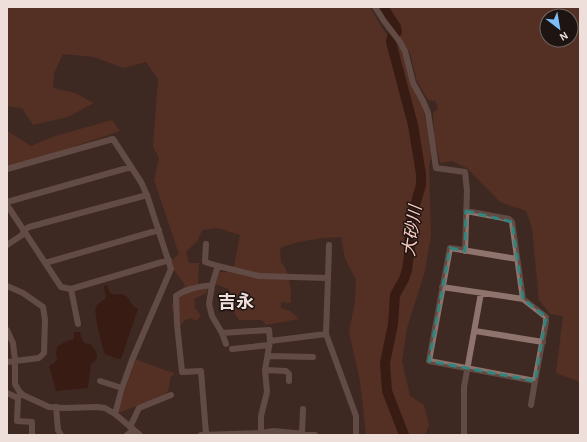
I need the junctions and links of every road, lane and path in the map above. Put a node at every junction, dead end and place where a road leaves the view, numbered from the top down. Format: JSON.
{"nodes":[{"id":1,"x":375,"y":7,"type":"edge"},
{"id":2,"x":131,"y":167,"type":"junction"},
{"id":3,"x":7,"y":169,"type":"edge"},
{"id":4,"x":147,"y":195,"type":"junction"},
{"id":5,"x":7,"y":202,"type":"edge"},
{"id":6,"x":7,"y":205,"type":"edge"},
{"id":7,"x":466,"y":211,"type":"junction"},
{"id":8,"x":24,"y":230,"type":"junction"},
{"id":9,"x":159,"y":230,"type":"junction"},
{"id":10,"x":206,"y":244,"type":"dead end"},
{"id":11,"x":7,"y":245,"type":"edge"},
{"id":12,"x":329,"y":245,"type":"dead end"},
{"id":13,"x":465,"y":251,"type":"junction"},
{"id":14,"x":169,"y":260,"type":"junction"},
{"id":15,"x":517,"y":260,"type":"junction"},
{"id":16,"x":46,"y":263,"type":"junction"},
{"id":17,"x":218,"y":266,"type":"junction"},
{"id":18,"x":328,"y":278,"type":"junction"},
{"id":19,"x":212,"y":285,"type":"junction"},
{"id":20,"x":442,"y":287,"type":"junction"},
{"id":21,"x":8,"y":289,"type":"edge"},
{"id":22,"x":71,"y":289,"type":"junction"},
{"id":23,"x":481,"y":293,"type":"junction"},
{"id":24,"x":523,"y":299,"type":"junction"},
{"id":25,"x":78,"y":324,"type":"dead end"},
{"id":26,"x":7,"y":330,"type":"edge"},
{"id":27,"x":475,"y":331,"type":"junction"},
{"id":28,"x":222,"y":333,"type":"junction"},
{"id":29,"x":326,"y":334,"type":"junction"},
{"id":30,"x":543,"y":342,"type":"junction"},
{"id":31,"x":269,"y":343,"type":"junction"},
{"id":32,"x":226,"y":344,"type":"dead end"},
{"id":33,"x":232,"y":349,"type":"dead end"},
{"id":34,"x":268,"y":356,"type":"junction"},
{"id":35,"x":314,"y":357,"type":"dead end"},
{"id":36,"x":15,"y":360,"type":"junction"},
{"id":37,"x":7,"y":362,"type":"edge"},
{"id":38,"x":468,"y":368,"type":"junction"},
{"id":39,"x":265,"y":370,"type":"junction"},
{"id":40,"x":535,"y":380,"type":"junction"},
{"id":41,"x":100,"y":381,"type":"dead end"},
{"id":42,"x":289,"y":381,"type":"dead end"},
{"id":43,"x":122,"y":388,"type":"junction"},
{"id":44,"x":7,"y":393,"type":"edge"},
{"id":45,"x":171,"y":395,"type":"dead end"},
{"id":46,"x":20,"y":396,"type":"junction"},
{"id":47,"x":531,"y":405,"type":"dead end"},
{"id":48,"x":56,"y":407,"type":"junction"},
{"id":49,"x":303,"y":409,"type":"dead end"},
{"id":50,"x":115,"y":414,"type":"junction"},
{"id":51,"x":132,"y":428,"type":"junction"},
{"id":52,"x":302,"y":433,"type":"junction"},
{"id":53,"x":204,"y":434,"type":"edge"},
{"id":54,"x":261,"y":434,"type":"edge"},
{"id":55,"x":32,"y":435,"type":"edge"},
{"id":56,"x":61,"y":435,"type":"edge"},
{"id":57,"x":126,"y":435,"type":"edge"},
{"id":58,"x":140,"y":435,"type":"edge"},
{"id":59,"x":315,"y":435,"type":"edge"},
{"id":60,"x":356,"y":435,"type":"edge"},
{"id":61,"x":464,"y":435,"type":"edge"}],
"edges":[{"from":1,"to":7,"type":"street"},
{"from":2,"to":3,"type":"street"},
{"from":2,"to":4,"type":"street"},
{"from":2,"to":5,"type":"street"},
{"from":4,"to":8,"type":"street"},
{"from":4,"to":9,"type":"street"},
{"from":6,"to":8,"type":"street"},
{"from":7,"to":13,"type":"street"},
{"from":7,"to":15,"type":"street"},
{"from":8,"to":11,"type":"street"},
{"from":8,"to":16,"type":"street"},
{"from":9,"to":14,"type":"street"},
{"from":9,"to":16,"type":"street"},
{"from":10,"to":17,"type":"street"},
{"from":12,"to":18,"type":"street"},
{"from":13,"to":15,"type":"street"},
{"from":13,"to":20,"type":"street"},
{"from":14,"to":22,"type":"street"},
{"from":14,"to":43,"type":"street"},
{"from":15,"to":24,"type":"street"},
{"from":16,"to":22,"type":"street"},
{"from":17,"to":18,"type":"street"},
{"from":17,"to":19,"type":"street"},
{"from":18,"to":29,"type":"street"},
{"from":19,"to":28,"type":"street"},
{"from":19,"to":53,"type":"street"},
{"from":20,"to":23,"type":"street"},
{"from":20,"to":38,"type":"street"},
{"from":21,"to":36,"type":"street"},
{"from":22,"to":25,"type":"street"},
{"from":23,"to":24,"type":"street"},
{"from":23,"to":27,"type":"street"},
{"from":24,"to":30,"type":"street"},
{"from":26,"to":36,"type":"street"},
{"from":27,"to":30,"type":"street"},
{"from":27,"to":38,"type":"street"},
{"from":28,"to":31,"type":"street"},
{"from":28,"to":32,"type":"street"},
{"from":29,"to":31,"type":"street"},
{"from":29,"to":60,"type":"street"},
{"from":30,"to":40,"type":"street"},
{"from":31,"to":33,"type":"street"},
{"from":31,"to":34,"type":"street"},
{"from":34,"to":35,"type":"street"},
{"from":34,"to":39,"type":"street"},
{"from":36,"to":37,"type":"street"},
{"from":36,"to":46,"type":"street"},
{"from":38,"to":40,"type":"street"},
{"from":38,"to":61,"type":"street"},
{"from":39,"to":42,"type":"street"},
{"from":39,"to":54,"type":"street"},
{"from":40,"to":47,"type":"street"},
{"from":41,"to":43,"type":"street"},
{"from":43,"to":50,"type":"street"},
{"from":44,"to":46,"type":"street"},
{"from":45,"to":51,"type":"street"},
{"from":46,"to":48,"type":"street"},
{"from":46,"to":55,"type":"street"},
{"from":48,"to":50,"type":"street"},
{"from":48,"to":56,"type":"street"},
{"from":49,"to":52,"type":"street"},
{"from":50,"to":51,"type":"street"},
{"from":51,"to":57,"type":"street"},
{"from":51,"to":58,"type":"street"},
{"from":52,"to":54,"type":"street"},
{"from":52,"to":59,"type":"street"},
{"from":53,"to":54,"type":"street"}]}
